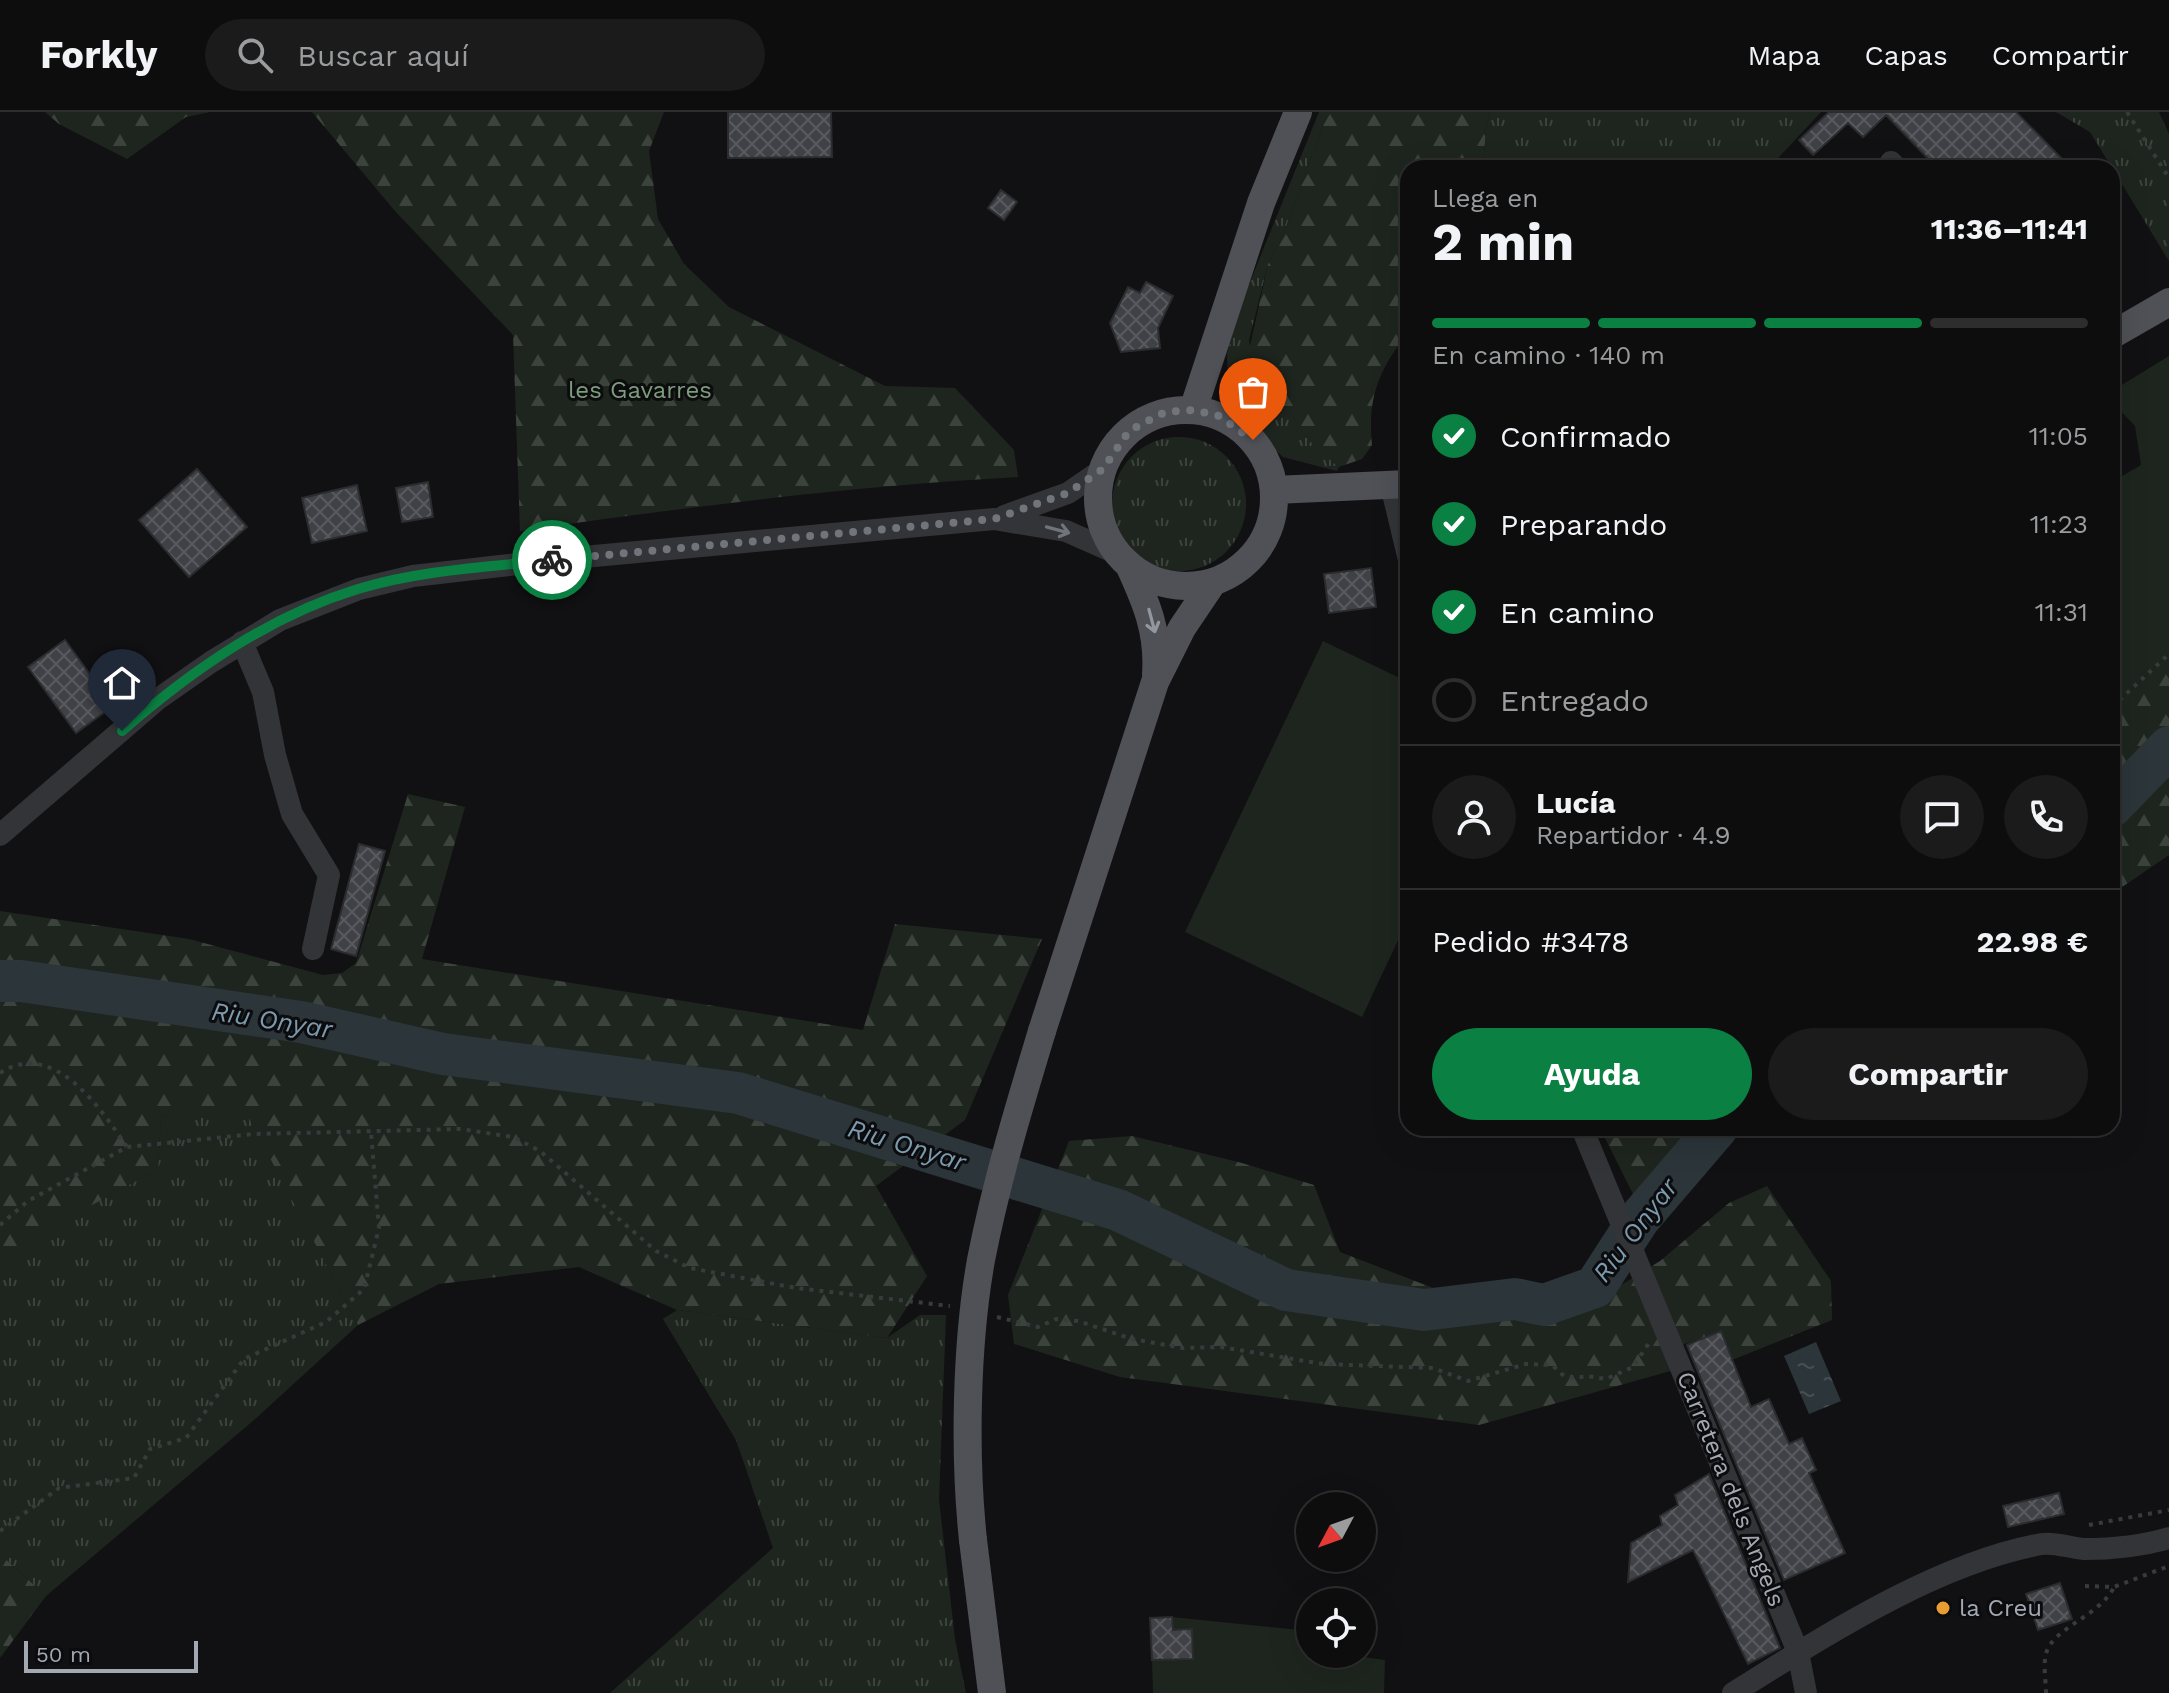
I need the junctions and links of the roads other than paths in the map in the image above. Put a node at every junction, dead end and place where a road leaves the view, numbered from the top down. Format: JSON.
{"nodes":[{"id":1,"x":1298,"y":112,"type":"edge"},
{"id":2,"x":2169,"y":302,"type":"edge"},
{"id":3,"x":2120,"y":330,"type":"edge"},
{"id":4,"x":1193,"y":410,"type":"junction"},
{"id":5,"x":1103,"y":469,"type":"junction"},
{"id":6,"x":1399,"y":485,"type":"edge"},
{"id":7,"x":1274,"y":490,"type":"junction"},
{"id":8,"x":994,"y":519,"type":"junction"},
{"id":9,"x":1124,"y":559,"type":"junction"},
{"id":10,"x":1213,"y":582,"type":"junction"},
{"id":11,"x":242,"y":642,"type":"junction"},
{"id":12,"x":1155,"y":682,"type":"junction"},
{"id":13,"x":0,"y":835,"type":"edge"},
{"id":14,"x":313,"y":949,"type":"dead end"},
{"id":15,"x":1586,"y":1136,"type":"edge"},
{"id":16,"x":2169,"y":1538,"type":"edge"},
{"id":17,"x":1798,"y":1652,"type":"junction"},
{"id":18,"x":992,"y":1693,"type":"edge"},
{"id":19,"x":1733,"y":1693,"type":"edge"},
{"id":20,"x":1806,"y":1693,"type":"edge"}],
"edges":[{"from":1,"to":4,"type":"main road"},
{"from":2,"to":3,"type":"main road"},
{"from":4,"to":5,"type":"main road"},
{"from":4,"to":7,"type":"main road"},
{"from":5,"to":8,"type":"street"},
{"from":5,"to":9,"type":"main road"},
{"from":6,"to":7,"type":"main road"},
{"from":7,"to":10,"type":"main road"},
{"from":8,"to":9,"type":"street","one_way":true},
{"from":8,"to":11,"type":"street"},
{"from":9,"to":10,"type":"main road"},
{"from":9,"to":12,"type":"main road","one_way":true},
{"from":10,"to":12,"type":"main road"},
{"from":11,"to":13,"type":"street"},
{"from":11,"to":14,"type":"street"},
{"from":12,"to":18,"type":"main road","bridge":true},
{"from":15,"to":17,"type":"street","name":"Carretera dels Angels"},
{"from":16,"to":17,"type":"street"},
{"from":17,"to":19,"type":"street"},
{"from":17,"to":20,"type":"street","name":"Carretera dels Angels"}]}
